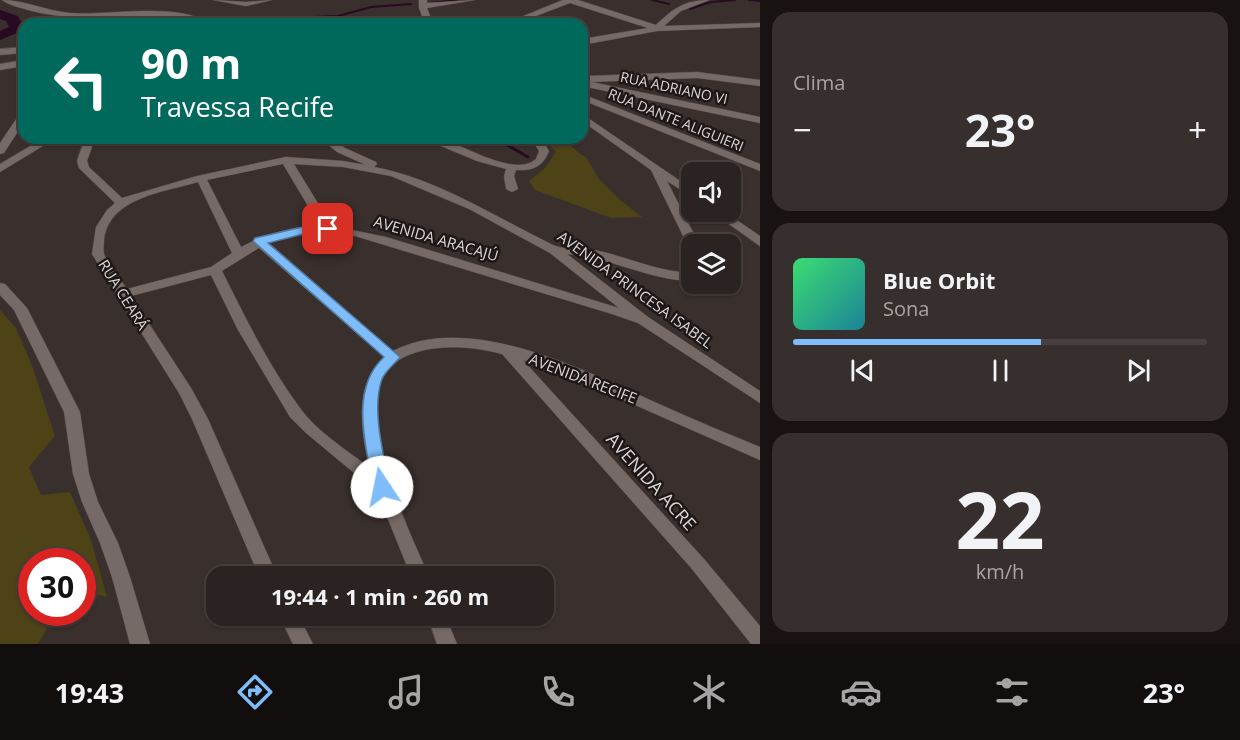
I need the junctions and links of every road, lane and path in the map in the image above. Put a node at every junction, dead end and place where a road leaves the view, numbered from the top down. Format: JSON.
{"nodes":[{"id":1,"x":6,"y":0,"type":"edge"},
{"id":2,"x":217,"y":0,"type":"edge"},
{"id":3,"x":268,"y":0,"type":"edge"},
{"id":4,"x":471,"y":0,"type":"edge"},
{"id":5,"x":570,"y":0,"type":"edge"},
{"id":6,"x":705,"y":0,"type":"edge"},
{"id":7,"x":423,"y":3,"type":"edge"},
{"id":8,"x":186,"y":18,"type":"edge"},
{"id":9,"x":427,"y":18,"type":"edge"},
{"id":10,"x":524,"y":18,"type":"edge"},
{"id":11,"x":756,"y":25,"type":"edge"},
{"id":12,"x":657,"y":29,"type":"junction"},
{"id":13,"x":760,"y":32,"type":"edge"},
{"id":14,"x":588,"y":41,"type":"edge"},
{"id":15,"x":18,"y":50,"type":"edge"},
{"id":16,"x":0,"y":52,"type":"edge"},
{"id":17,"x":18,"y":64,"type":"edge"},
{"id":18,"x":0,"y":67,"type":"edge"},
{"id":19,"x":588,"y":82,"type":"edge"},
{"id":20,"x":588,"y":83,"type":"edge"},
{"id":21,"x":760,"y":83,"type":"edge"},
{"id":22,"x":588,"y":99,"type":"edge"},
{"id":23,"x":760,"y":120,"type":"edge"},
{"id":24,"x":588,"y":121,"type":"edge"},
{"id":25,"x":18,"y":123,"type":"edge"},
{"id":26,"x":41,"y":144,"type":"edge"},
{"id":27,"x":88,"y":144,"type":"edge"},
{"id":28,"x":334,"y":144,"type":"edge"},
{"id":29,"x":445,"y":144,"type":"edge"},
{"id":30,"x":540,"y":144,"type":"edge"},
{"id":31,"x":0,"y":151,"type":"edge"},
{"id":32,"x":286,"y":160,"type":"junction"},
{"id":33,"x":512,"y":167,"type":"junction"},
{"id":34,"x":760,"y":168,"type":"edge"},
{"id":35,"x":0,"y":169,"type":"edge"},
{"id":36,"x":655,"y":169,"type":"junction"},
{"id":37,"x":396,"y":174,"type":"junction"},
{"id":38,"x":201,"y":178,"type":"junction"},
{"id":39,"x":681,"y":187,"type":"edge"},
{"id":40,"x":512,"y":189,"type":"dead end"},
{"id":41,"x":121,"y":203,"type":"junction"},
{"id":42,"x":732,"y":222,"type":"edge"},
{"id":43,"x":328,"y":229,"type":"junction"},
{"id":44,"x":688,"y":234,"type":"edge"},
{"id":45,"x":259,"y":241,"type":"junction"},
{"id":46,"x":760,"y":242,"type":"edge"},
{"id":47,"x":554,"y":250,"type":"junction"},
{"id":48,"x":238,"y":253,"type":"junction"},
{"id":49,"x":215,"y":270,"type":"junction"},
{"id":50,"x":681,"y":277,"type":"edge"},
{"id":51,"x":0,"y":287,"type":"edge"},
{"id":52,"x":124,"y":294,"type":"junction"},
{"id":53,"x":0,"y":296,"type":"edge"},
{"id":54,"x":20,"y":308,"type":"junction"},
{"id":55,"x":643,"y":320,"type":"junction"},
{"id":56,"x":508,"y":352,"type":"junction"},
{"id":57,"x":393,"y":357,"type":"junction"},
{"id":58,"x":760,"y":398,"type":"edge"},
{"id":59,"x":760,"y":454,"type":"edge"},
{"id":60,"x":382,"y":487,"type":"junction"},
{"id":61,"x":264,"y":566,"type":"edge"},
{"id":62,"x":416,"y":566,"type":"edge"},
{"id":63,"x":294,"y":626,"type":"edge"},
{"id":64,"x":440,"y":626,"type":"edge"},
{"id":65,"x":760,"y":641,"type":"edge"},
{"id":66,"x":140,"y":644,"type":"edge"},
{"id":67,"x":303,"y":644,"type":"edge"},
{"id":68,"x":447,"y":644,"type":"edge"}],
"edges":[{"from":1,"to":8,"type":"street"},
{"from":2,"to":3,"type":"street"},
{"from":4,"to":7,"type":"street"},
{"from":5,"to":10,"type":"street"},
{"from":5,"to":12,"type":"street"},
{"from":6,"to":12,"type":"street"},
{"from":7,"to":9,"type":"street"},
{"from":11,"to":12,"type":"street"},
{"from":11,"to":13,"type":"street"},
{"from":12,"to":14,"type":"street"},
{"from":15,"to":16,"type":"street"},
{"from":17,"to":18,"type":"street"},
{"from":19,"to":21,"type":"street"},
{"from":20,"to":23,"type":"street","name":"RUA ADRIANO VI"},
{"from":22,"to":34,"type":"street","name":"RUA DANTE ALIGUIERI"},
{"from":24,"to":36,"type":"street"},
{"from":25,"to":31,"type":"street"},
{"from":26,"to":35,"type":"street"},
{"from":27,"to":41,"type":"street"},
{"from":28,"to":37,"type":"street","name":"AVENIDA PRINCESA ISABEL"},
{"from":29,"to":33,"type":"street"},
{"from":30,"to":33,"type":"street"},
{"from":32,"to":37,"type":"street","name":"RUA CEARÁ"},
{"from":32,"to":38,"type":"street","name":"RUA CEARÁ"},
{"from":32,"to":43,"type":"street"},
{"from":33,"to":40,"type":"street"},
{"from":36,"to":39,"type":"street"},
{"from":36,"to":44,"type":"street"},
{"from":37,"to":47,"type":"street","name":"AVENIDA PRINCESA ISABEL"},
{"from":38,"to":41,"type":"street","name":"RUA CEARÁ"},
{"from":38,"to":48,"type":"street"},
{"from":41,"to":52,"type":"street","name":"RUA CEARÁ"},
{"from":42,"to":46,"type":"street"},
{"from":43,"to":45,"type":"street","name":"AVENIDA ARACAJÚ"},
{"from":43,"to":55,"type":"street","name":"AVENIDA ARACAJÚ"},
{"from":45,"to":48,"type":"street","name":"AVENIDA ARACAJÚ"},
{"from":45,"to":57,"type":"street"},
{"from":47,"to":50,"type":"street"},
{"from":47,"to":55,"type":"street","name":"AVENIDA PRINCESA ISABEL"},
{"from":48,"to":49,"type":"street","name":"AVENIDA ARACAJÚ"},
{"from":49,"to":52,"type":"street"},
{"from":49,"to":60,"type":"street"},
{"from":51,"to":54,"type":"street"},
{"from":52,"to":61,"type":"street","name":"RUA CEARÁ"},
{"from":53,"to":54,"type":"street"},
{"from":54,"to":66,"type":"street"},
{"from":55,"to":58,"type":"street","name":"AVENIDA PRINCESA ISABEL"},
{"from":56,"to":57,"type":"street","name":"AVENIDA RECIFE"},
{"from":56,"to":59,"type":"street","name":"AVENIDA RECIFE"},
{"from":56,"to":65,"type":"street","name":"AVENIDA ACRE"},
{"from":57,"to":60,"type":"street","name":"AVENIDA RECIFE"},
{"from":60,"to":62,"type":"street"},
{"from":63,"to":67,"type":"street"},
{"from":64,"to":68,"type":"street"}]}
